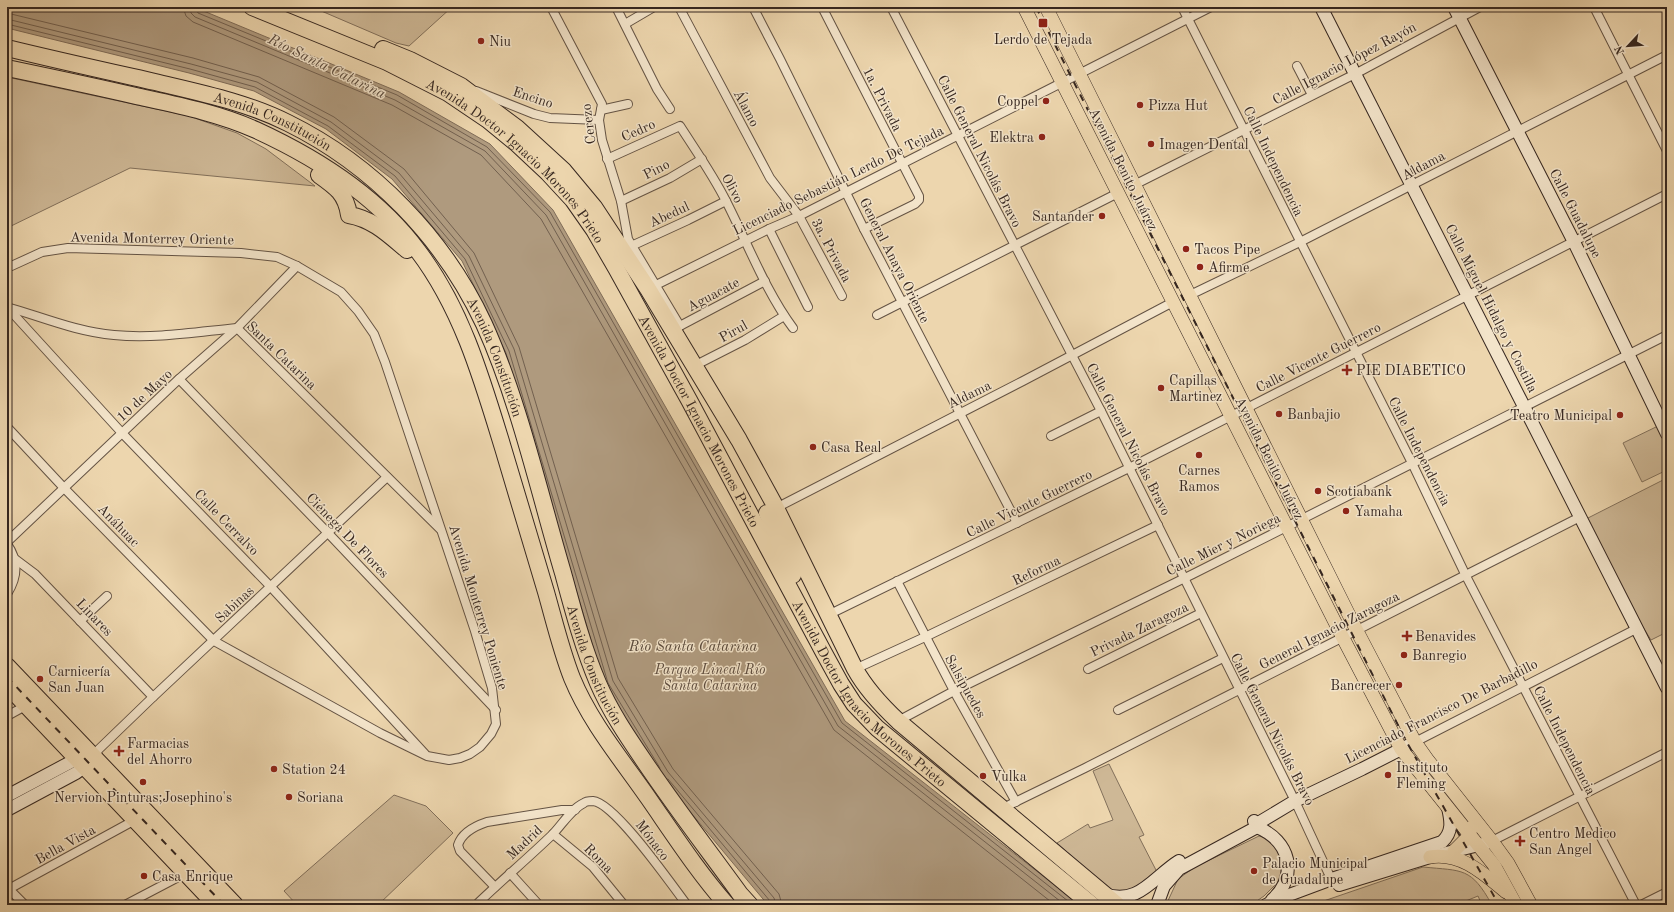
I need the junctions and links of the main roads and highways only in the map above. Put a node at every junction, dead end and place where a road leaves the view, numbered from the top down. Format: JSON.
{"nodes":[{"id":1,"x":252,"y":7,"type":"edge"},
{"id":2,"x":281,"y":7,"type":"edge"},
{"id":3,"x":1024,"y":7,"type":"edge"},
{"id":4,"x":1046,"y":7,"type":"edge"},
{"id":5,"x":7,"y":48,"type":"edge"},
{"id":6,"x":7,"y":68,"type":"edge"},
{"id":7,"x":275,"y":139,"type":"junction"},
{"id":8,"x":431,"y":270,"type":"junction"},
{"id":9,"x":704,"y":382,"type":"junction"},
{"id":10,"x":498,"y":433,"type":"junction"},
{"id":11,"x":560,"y":566,"type":"junction"},
{"id":12,"x":824,"y":653,"type":"junction"},
{"id":13,"x":7,"y":666,"type":"edge"},
{"id":14,"x":7,"y":685,"type":"edge"},
{"id":15,"x":89,"y":757,"type":"junction"},
{"id":16,"x":1474,"y":818,"type":"junction"},
{"id":17,"x":1469,"y":835,"type":"junction"},
{"id":18,"x":1454,"y":850,"type":"road end"},
{"id":19,"x":1430,"y":857,"type":"road end"},
{"id":20,"x":186,"y":873,"type":"junction"},
{"id":21,"x":214,"y":883,"type":"junction"},
{"id":22,"x":1097,"y":899,"type":"edge"},
{"id":23,"x":1513,"y":901,"type":"edge"},
{"id":24,"x":216,"y":905,"type":"edge"},
{"id":25,"x":235,"y":905,"type":"edge"},
{"id":26,"x":727,"y":905,"type":"edge"},
{"id":27,"x":750,"y":905,"type":"edge"},
{"id":28,"x":1117,"y":905,"type":"edge"},
{"id":29,"x":1531,"y":905,"type":"edge"}],
"edges":[{"from":1,"to":12,"type":"highway","name":"Avenida Doctor Ignacio Morones Prieto"},
{"from":2,"to":9,"type":"highway","name":"Avenida Doctor Ignacio Morones Prieto"},
{"from":3,"to":17,"type":"main road","name":"Avenida Benito Juárez"},
{"from":4,"to":16,"type":"main road","name":"Avenida Benito Juárez"},
{"from":5,"to":11,"type":"highway","name":"Avenida Constitución"},
{"from":6,"to":7,"type":"highway","name":"Avenida Constitución"},
{"from":7,"to":8,"type":"highway","name":"Avenida Constitución"},
{"from":7,"to":8,"type":"highway"},
{"from":8,"to":10,"type":"highway","name":"Avenida Constitución"},
{"from":9,"to":12,"type":"highway"},
{"from":9,"to":22,"type":"highway","name":"Avenida Doctor Ignacio Morones Prieto"},
{"from":10,"to":11,"type":"highway"},
{"from":10,"to":26,"type":"highway","name":"Avenida Constitución"},
{"from":11,"to":27,"type":"highway","name":"Avenida Constitución"},
{"from":12,"to":22,"type":"highway","name":"Avenida Doctor Ignacio Morones Prieto"},
{"from":13,"to":15,"type":"highway"},
{"from":14,"to":15,"type":"highway"},
{"from":15,"to":20,"type":"highway"},
{"from":15,"to":21,"type":"highway"},
{"from":16,"to":17,"type":"main road"},
{"from":16,"to":29,"type":"main road","name":"Avenida Benito Juárez"},
{"from":17,"to":18,"type":"main road"},
{"from":17,"to":23,"type":"main road","name":"Avenida Benito Juárez"},
{"from":19,"to":23,"type":"main road"},
{"from":20,"to":21,"type":"highway"},
{"from":20,"to":24,"type":"highway"},
{"from":21,"to":25,"type":"highway"},
{"from":22,"to":28,"type":"highway","name":"Avenida Doctor Ignacio Morones Prieto"}]}
